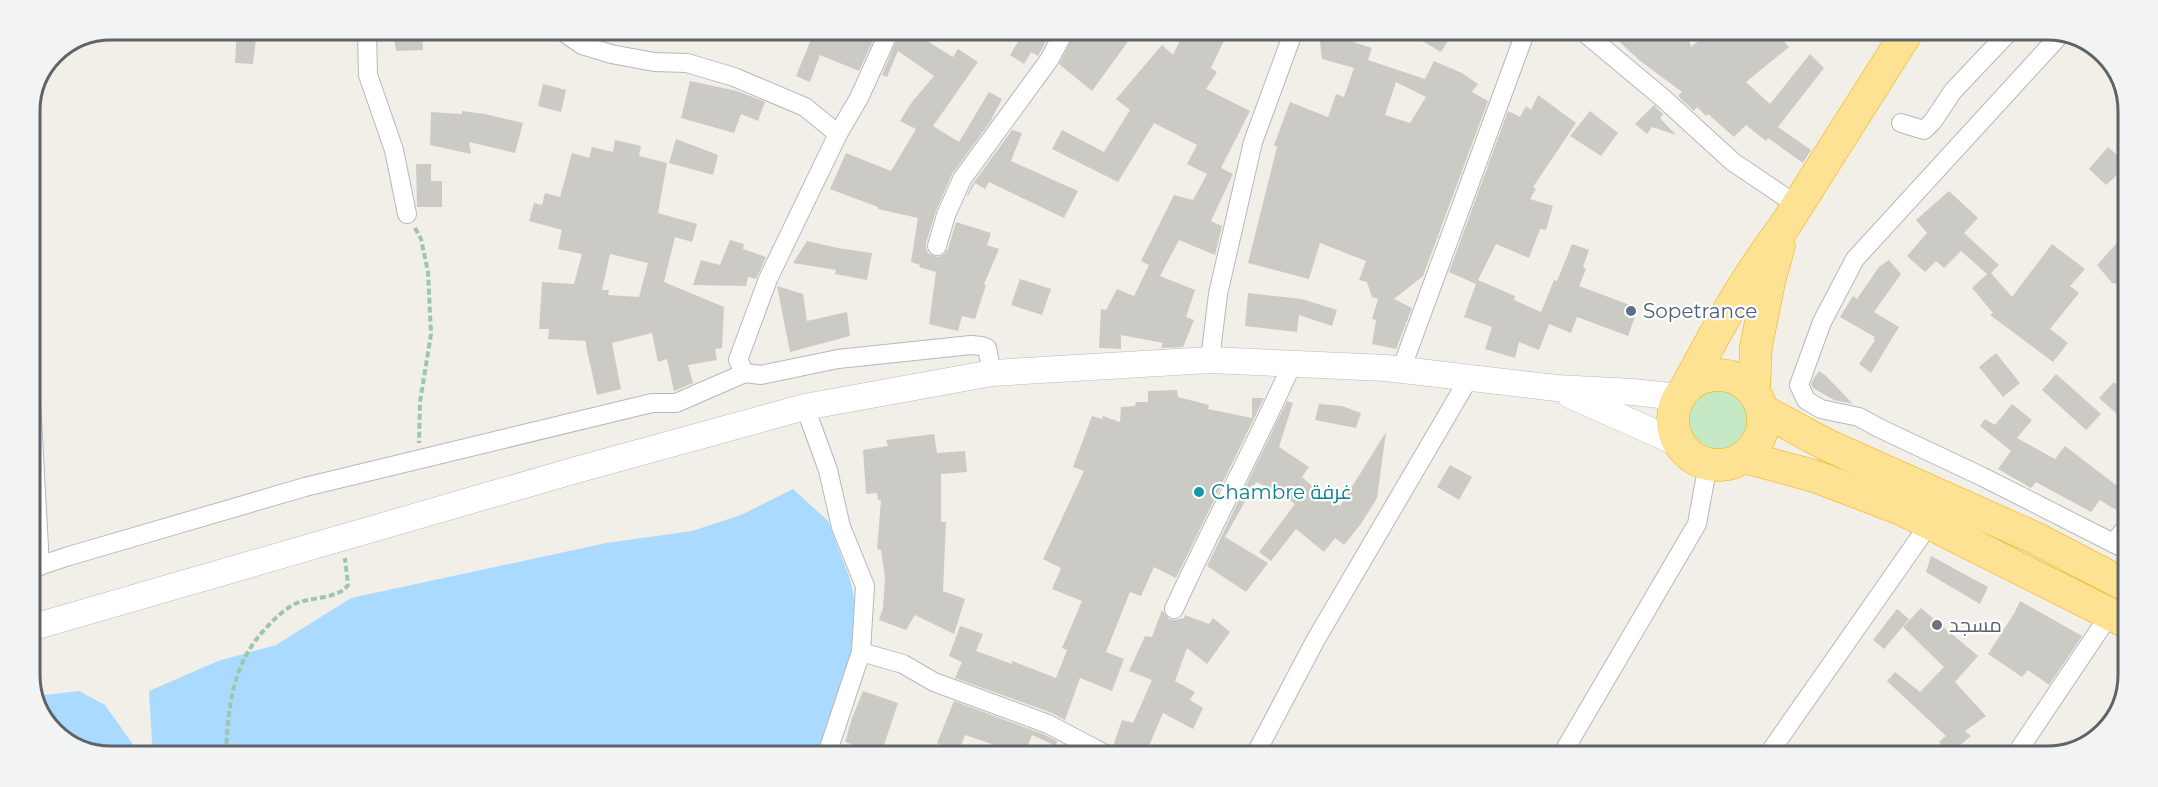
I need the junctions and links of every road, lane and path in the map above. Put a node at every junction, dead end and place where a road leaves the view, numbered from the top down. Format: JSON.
{"nodes":[{"id":1,"x":367,"y":40,"type":"edge"},
{"id":2,"x":575,"y":40,"type":"edge"},
{"id":3,"x":885,"y":40,"type":"edge"},
{"id":4,"x":1060,"y":40,"type":"edge"},
{"id":5,"x":1290,"y":40,"type":"edge"},
{"id":6,"x":1522,"y":40,"type":"edge"},
{"id":7,"x":1594,"y":40,"type":"edge"},
{"id":8,"x":1902,"y":40,"type":"edge"},
{"id":9,"x":2001,"y":40,"type":"edge"},
{"id":10,"x":2055,"y":41,"type":"edge"},
{"id":11,"x":1901,"y":123,"type":"dead end"},
{"id":12,"x":838,"y":134,"type":"junction"},
{"id":13,"x":407,"y":214,"type":"joint"},
{"id":14,"x":1790,"y":216,"type":"junction"},
{"id":15,"x":938,"y":246,"type":"dead end"},
{"id":16,"x":1210,"y":360,"type":"junction"},
{"id":17,"x":1292,"y":364,"type":"junction"},
{"id":18,"x":1401,"y":370,"type":"junction"},
{"id":19,"x":745,"y":373,"type":"junction"},
{"id":20,"x":992,"y":373,"type":"junction"},
{"id":21,"x":1469,"y":378,"type":"junction"},
{"id":22,"x":1556,"y":388,"type":"junction"},
{"id":23,"x":1683,"y":392,"type":"junction"},
{"id":24,"x":1758,"y":401,"type":"junction"},
{"id":25,"x":805,"y":407,"type":"junction"},
{"id":26,"x":1678,"y":443,"type":"junction"},
{"id":27,"x":1744,"y":457,"type":"junction"},
{"id":28,"x":419,"y":458,"type":"junction"},
{"id":29,"x":1708,"y":464,"type":"junction"},
{"id":30,"x":1930,"y":523,"type":"junction"},
{"id":31,"x":343,"y":538,"type":"junction"},
{"id":32,"x":2118,"y":545,"type":"edge"},
{"id":33,"x":41,"y":566,"type":"edge"},
{"id":34,"x":2118,"y":581,"type":"edge"},
{"id":35,"x":1174,"y":609,"type":"dead end"},
{"id":36,"x":2117,"y":617,"type":"edge"},
{"id":37,"x":41,"y":625,"type":"edge"},
{"id":38,"x":861,"y":652,"type":"junction"},
{"id":39,"x":227,"y":746,"type":"edge"},
{"id":40,"x":830,"y":746,"type":"edge"},
{"id":41,"x":1090,"y":746,"type":"edge"},
{"id":42,"x":1260,"y":746,"type":"edge"},
{"id":43,"x":1567,"y":746,"type":"edge"},
{"id":44,"x":1774,"y":746,"type":"edge"},
{"id":45,"x":2022,"y":746,"type":"edge"}],
"edges":[{"from":1,"to":13,"type":"street"},
{"from":2,"to":12,"type":"street"},
{"from":3,"to":12,"type":"street"},
{"from":4,"to":15,"type":"street"},
{"from":5,"to":16,"type":"street"},
{"from":6,"to":18,"type":"street"},
{"from":7,"to":14,"type":"street"},
{"from":8,"to":14,"type":"highway"},
{"from":9,"to":11,"type":"street"},
{"from":10,"to":32,"type":"street"},
{"from":12,"to":19,"type":"street"},
{"from":13,"to":28,"type":"path"},
{"from":14,"to":23,"type":"highway"},
{"from":14,"to":24,"type":"highway"},
{"from":16,"to":17,"type":"main road"},
{"from":16,"to":20,"type":"main road"},
{"from":17,"to":18,"type":"main road"},
{"from":17,"to":35,"type":"street"},
{"from":18,"to":21,"type":"main road"},
{"from":19,"to":20,"type":"street"},
{"from":19,"to":28,"type":"street"},
{"from":20,"to":25,"type":"main road"},
{"from":21,"to":22,"type":"main road"},
{"from":21,"to":42,"type":"street"},
{"from":22,"to":23,"type":"main road"},
{"from":22,"to":26,"type":"main road"},
{"from":23,"to":24,"type":"highway"},
{"from":23,"to":26,"type":"highway"},
{"from":24,"to":27,"type":"highway"},
{"from":24,"to":34,"type":"highway"},
{"from":25,"to":31,"type":"main road"},
{"from":25,"to":38,"type":"street"},
{"from":26,"to":29,"type":"highway"},
{"from":27,"to":29,"type":"highway"},
{"from":27,"to":30,"type":"highway"},
{"from":28,"to":33,"type":"street"},
{"from":29,"to":43,"type":"street"},
{"from":30,"to":36,"type":"highway"},
{"from":30,"to":44,"type":"street"},
{"from":31,"to":37,"type":"main road"},
{"from":31,"to":39,"type":"path"},
{"from":36,"to":45,"type":"street"},
{"from":38,"to":40,"type":"street"},
{"from":38,"to":41,"type":"street"}]}
